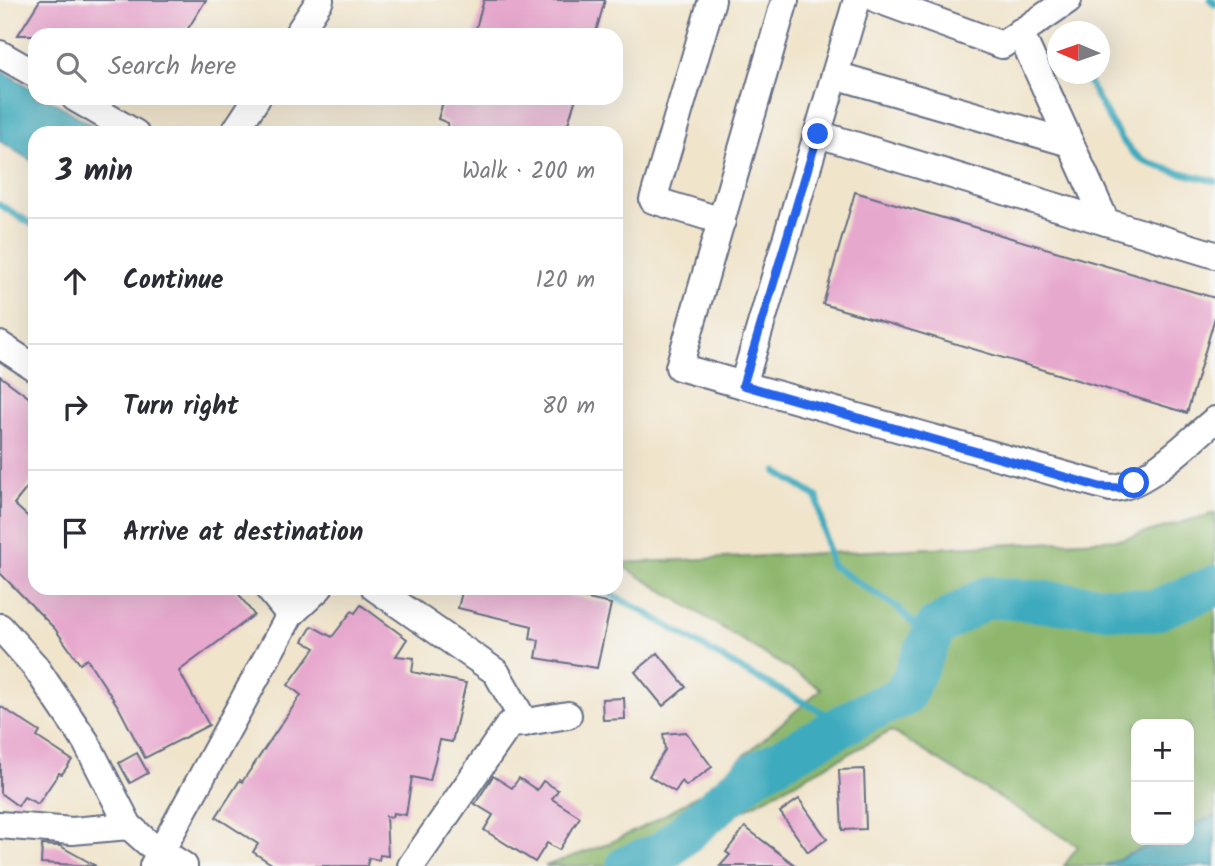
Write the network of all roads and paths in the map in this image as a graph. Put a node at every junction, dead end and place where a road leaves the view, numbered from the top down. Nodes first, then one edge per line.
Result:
1 (320, 0) edge
2 (712, 0) edge
3 (785, 0) edge
4 (857, 0) edge
5 (879, 0) edge
6 (1068, 0) edge
7 (302, 28) edge
8 (1020, 32) junction
9 (0, 54) edge
10 (28, 70) edge
11 (835, 75) junction
12 (87, 105) edge
13 (252, 105) edge
14 (123, 126) edge
15 (239, 126) edge
16 (818, 134) junction
17 (1070, 143) junction
18 (722, 221) junction
19 (1106, 222) junction
20 (1215, 255) edge
21 (0, 345) edge
22 (28, 363) edge
23 (743, 385) junction
24 (1215, 420) edge
25 (274, 595) edge
26 (311, 595) edge
27 (385, 595) edge
28 (290, 615) junction
29 (0, 627) edge
30 (568, 715) dead end
31 (525, 723) junction
32 (0, 825) edge
33 (130, 826) junction
34 (157, 859) edge
35 (184, 866) edge
36 (411, 866) edge

1 - 7 lane
2 - 18 lane
3 - 18 lane
4 - 11 lane
5 - 8 lane
6 - 8 lane
8 - 17 lane
9 - 10 lane
11 - 16 lane
11 - 17 lane
12 - 14 lane
13 - 15 lane
16 - 19 lane
16 - 23 lane
17 - 19 lane
18 - 23 lane
19 - 20 lane
21 - 22 lane
23 - 24 lane
25 - 28 lane
26 - 28 lane
27 - 31 lane
28 - 34 lane
29 - 33 lane
30 - 31 lane
31 - 36 lane
32 - 33 lane
33 - 34 lane
34 - 35 lane

